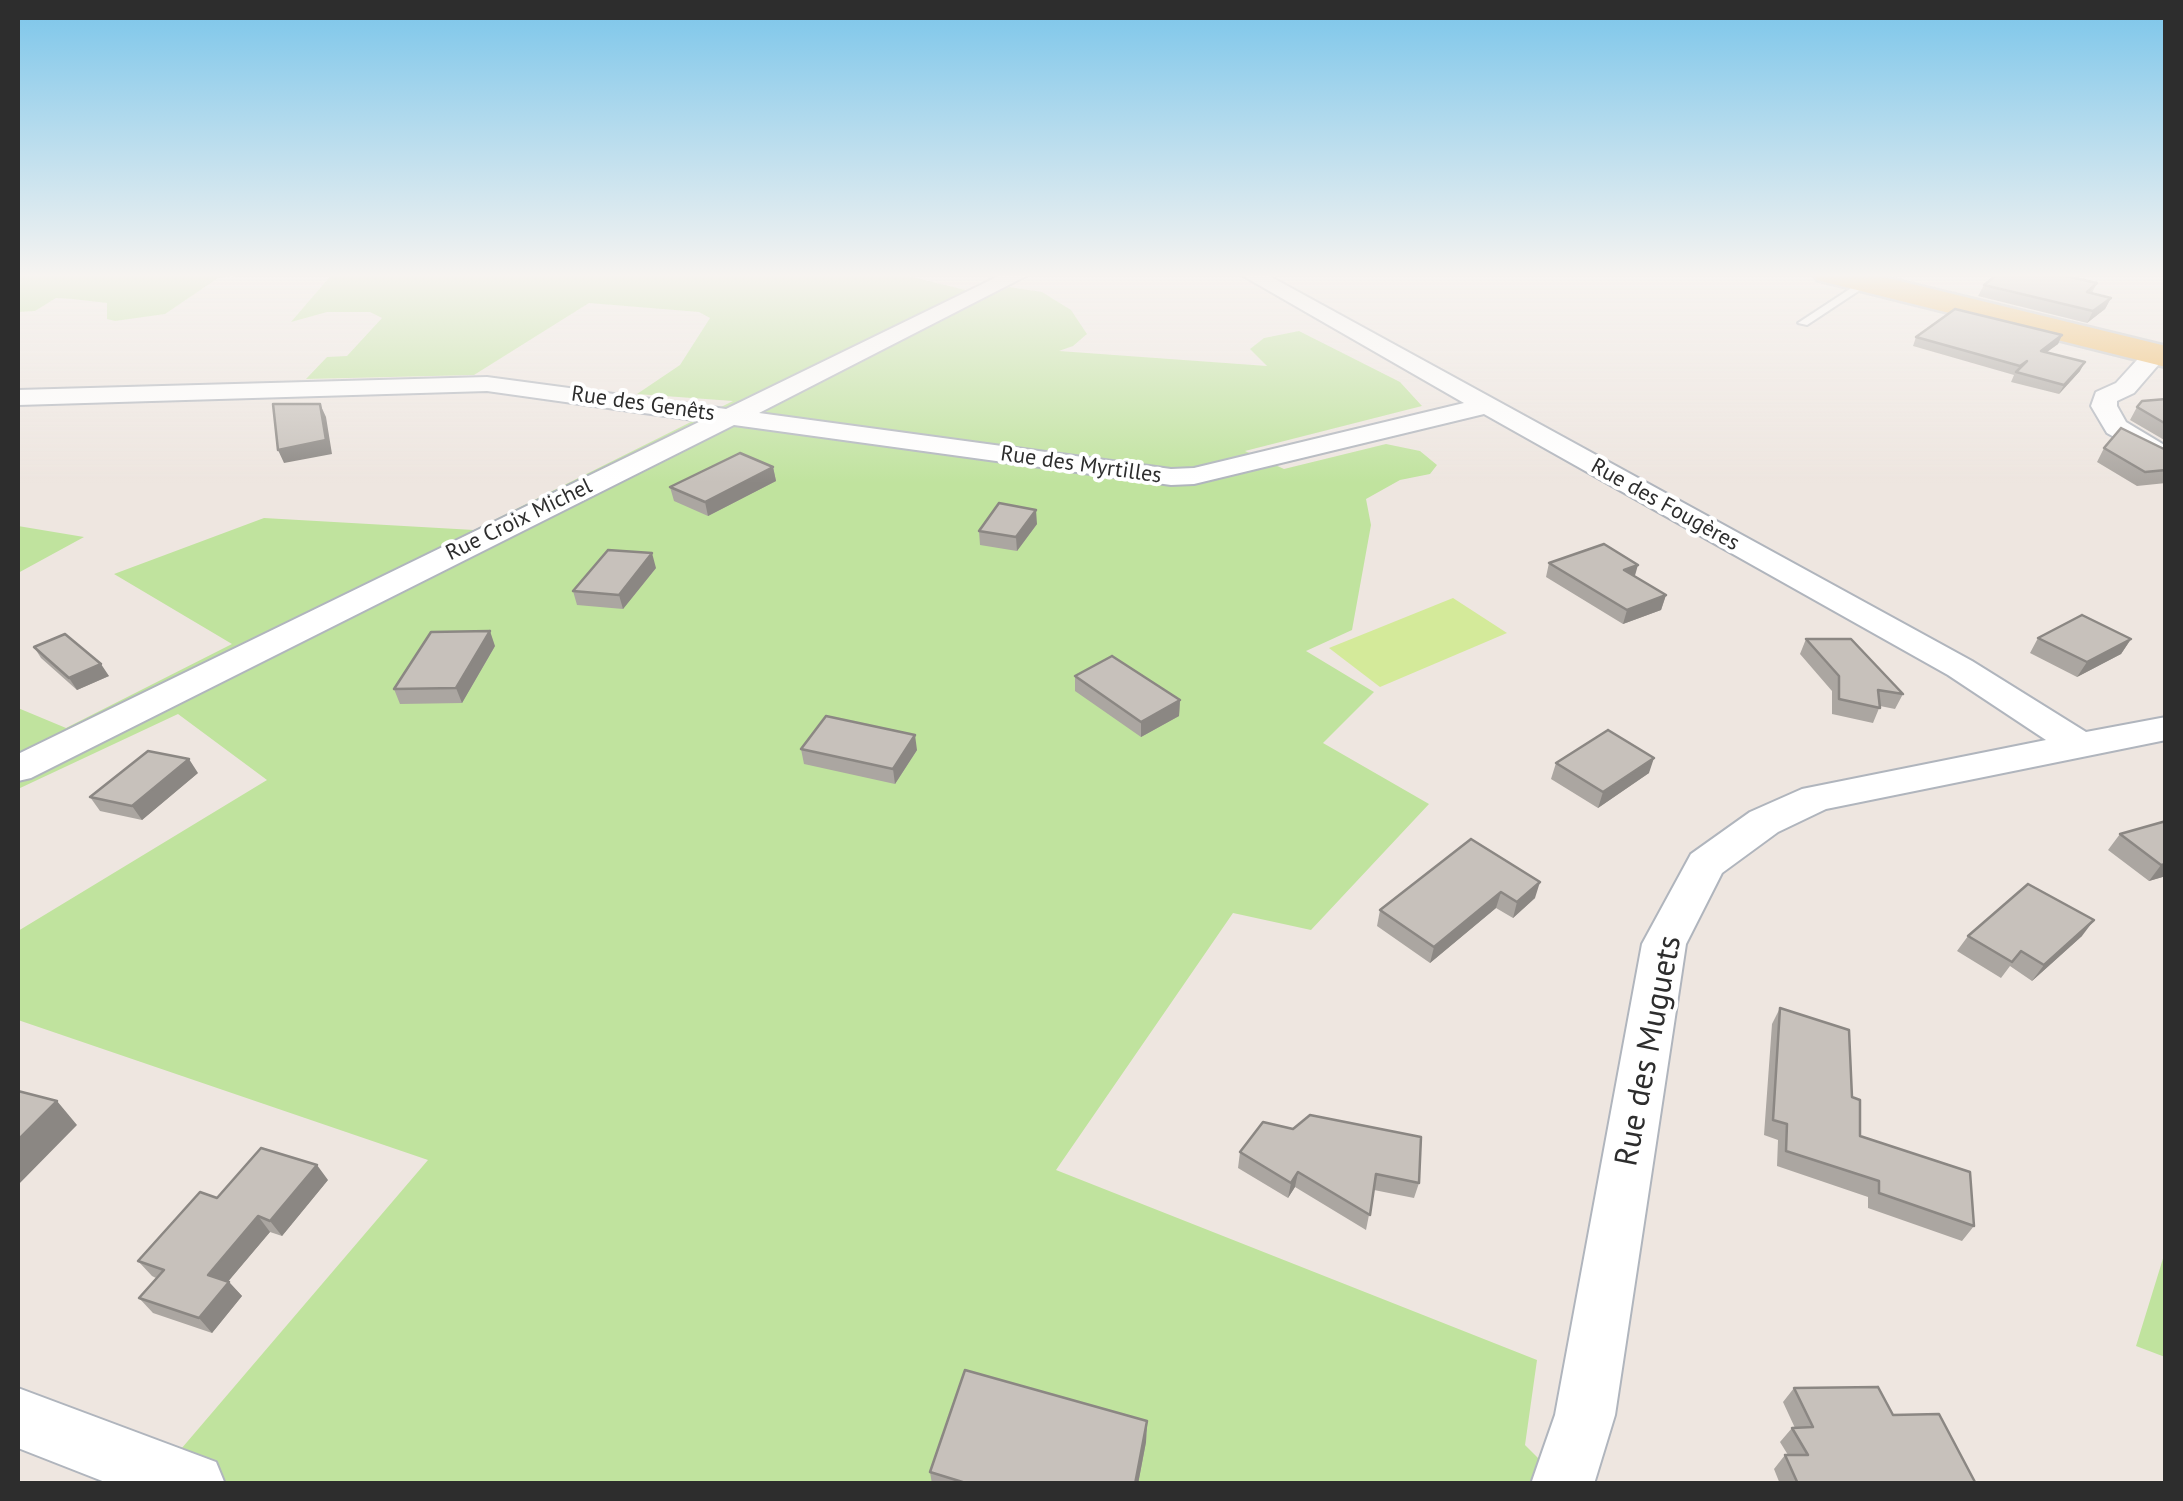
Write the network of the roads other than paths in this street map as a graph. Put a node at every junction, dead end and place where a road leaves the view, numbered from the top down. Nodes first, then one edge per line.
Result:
1 (879, 343) edge
2 (1373, 343) edge
3 (2108, 343) edge
4 (2160, 356) edge
5 (18, 397) edge
6 (1486, 406) junction
7 (730, 416) junction
8 (2166, 458) edge
9 (2166, 728) edge
10 (2079, 744) junction
11 (18, 769) edge
12 (18, 1418) edge
13 (194, 1484) edge
14 (1562, 1484) edge

1 - 7 street, Rue Croix Michel
2 - 6 street, Rue des Fougères
3 - 4 main road
4 - 8 street
5 - 7 street, Rue des Genêts
6 - 7 street, Rue des Myrtilles
6 - 10 street, Rue des Fougères
7 - 11 street, Rue Croix Michel
9 - 10 street, Rue des Muguets
10 - 14 street, Rue des Muguets
12 - 13 street

